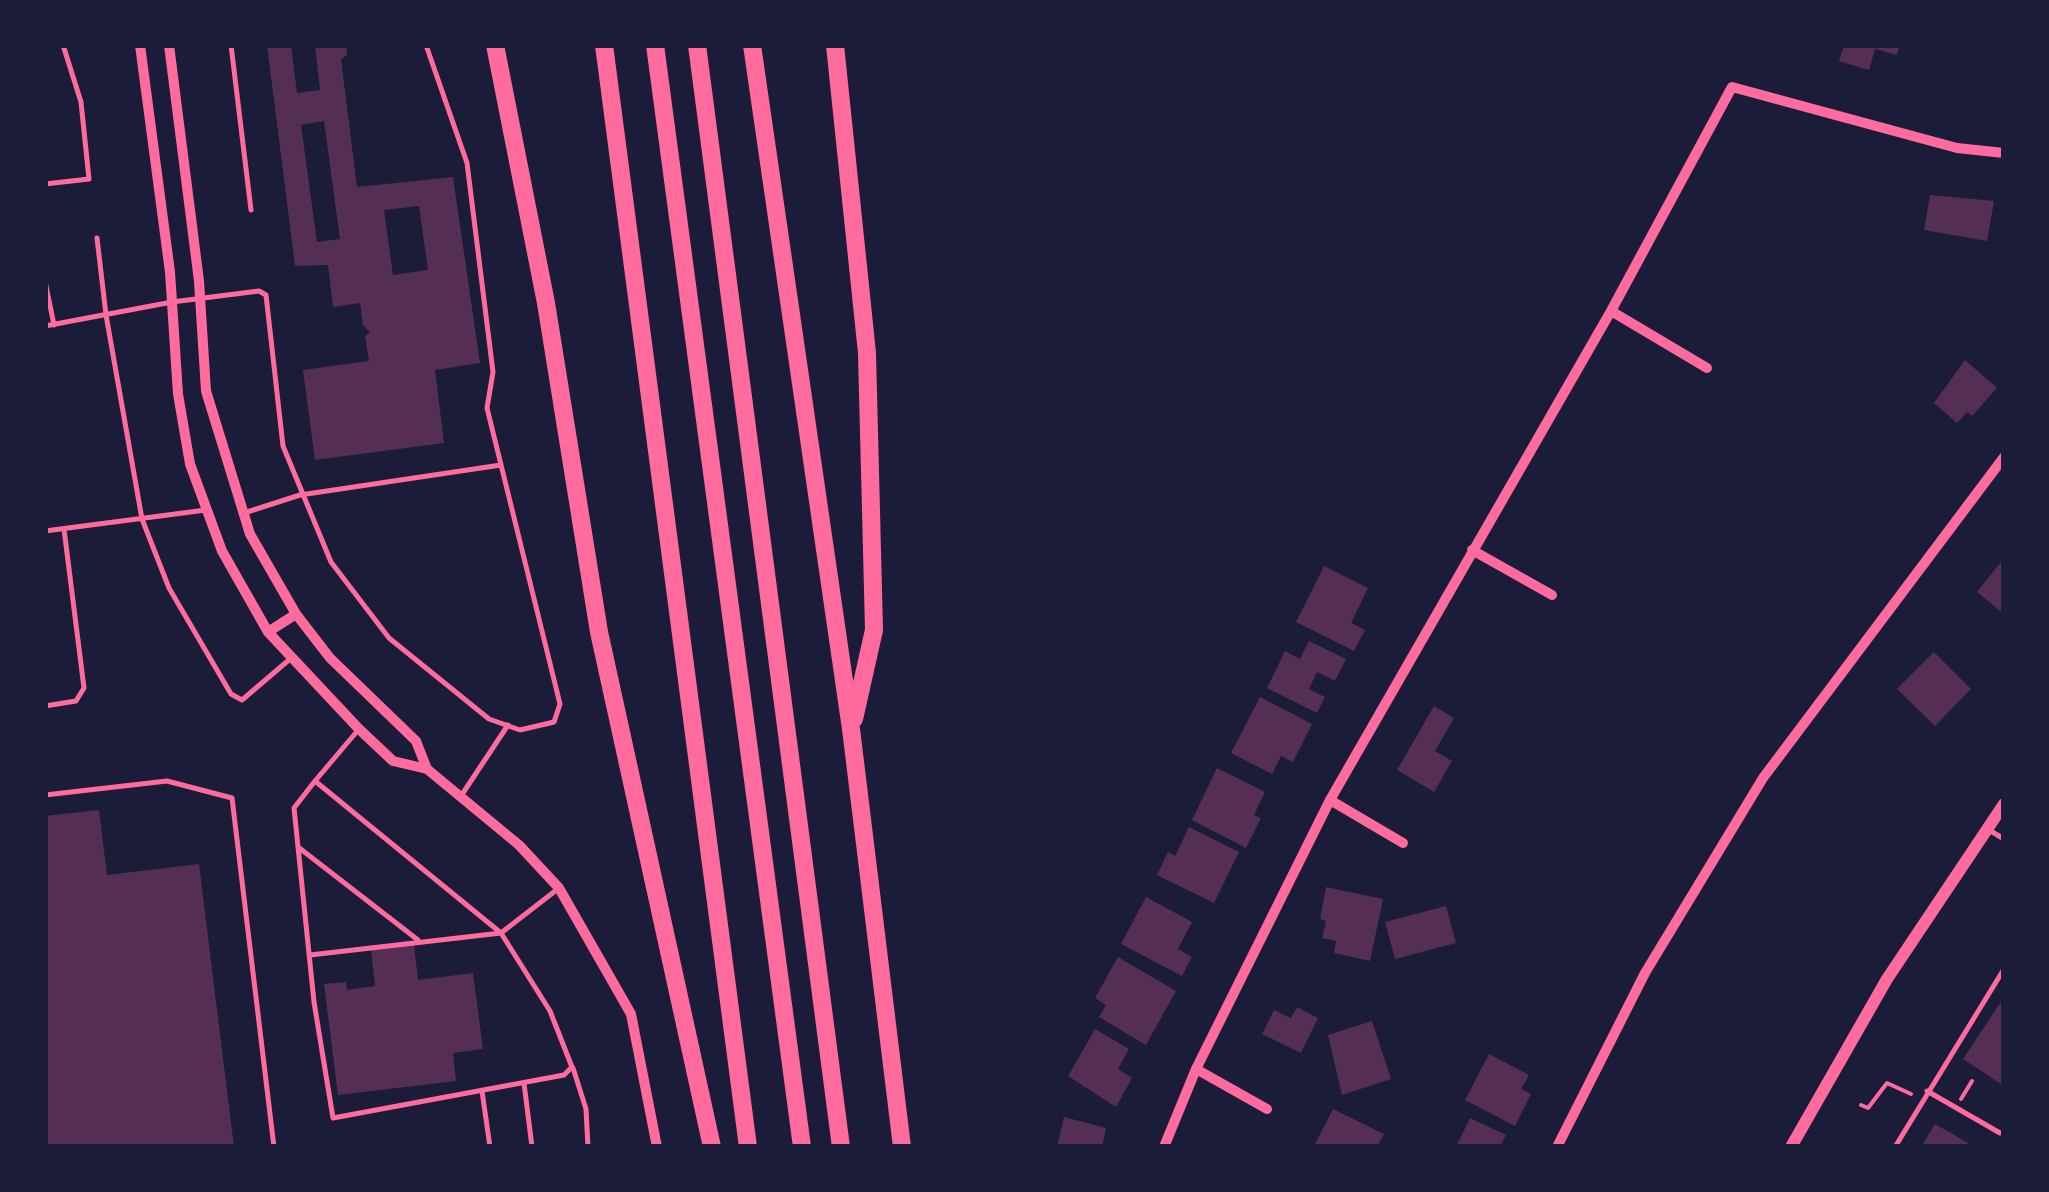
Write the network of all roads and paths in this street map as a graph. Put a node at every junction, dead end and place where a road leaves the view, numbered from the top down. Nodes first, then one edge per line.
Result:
1 (63, 45) edge
2 (140, 45) edge
3 (169, 45) edge
4 (230, 45) edge
5 (426, 45) edge
6 (495, 45) edge
7 (604, 45) edge
8 (655, 45) edge
9 (697, 45) edge
10 (752, 45) edge
11 (835, 45) edge
12 (2004, 153) edge
13 (45, 184) edge
14 (251, 210) dead end
15 (96, 238) dead end
16 (45, 281) edge
17 (172, 302) junction
18 (200, 302) junction
19 (1611, 312) junction
20 (106, 315) junction
21 (54, 325) junction
22 (45, 326) edge
23 (1707, 368) dead end
24 (2004, 458) edge
25 (501, 465) junction
26 (300, 495) junction
27 (207, 510) junction
28 (244, 513) junction
29 (142, 519) junction
30 (64, 529) junction
31 (45, 532) edge
32 (1472, 550) junction
33 (1552, 596) dead end
34 (296, 614) junction
35 (268, 632) junction
36 (290, 659) junction
37 (45, 706) edge
38 (508, 725) junction
39 (358, 729) junction
40 (852, 729) junction
41 (427, 769) junction
42 (314, 780) junction
43 (45, 795) edge
44 (460, 796) junction
45 (1330, 800) junction
46 (2004, 804) edge
47 (1986, 828) junction
48 (2004, 840) edge
49 (1403, 843) dead end
50 (298, 848) junction
51 (559, 888) junction
52 (501, 933) junction
53 (421, 942) junction
54 (310, 955) junction
55 (2004, 969) edge
56 (572, 1067) junction
57 (1196, 1069) junction
58 (524, 1083) junction
59 (1895, 1086) dead end
60 (482, 1091) junction
61 (1927, 1091) junction
62 (1861, 1104) dead end
63 (1268, 1108) dead end
64 (2000, 1133) dead end
65 (274, 1147) edge
66 (490, 1147) edge
67 (532, 1147) edge
68 (588, 1147) edge
69 (657, 1147) edge
70 (712, 1147) edge
71 (748, 1147) edge
72 (802, 1147) edge
73 (841, 1147) edge
74 (902, 1147) edge
75 (1164, 1147) edge
76 (1558, 1147) edge
77 (1792, 1147) edge
78 (1895, 1147) edge

1 - 13 lane
2 - 17 street
3 - 18 street
4 - 14 lane
5 - 25 lane
6 - 70 highway
7 - 71 highway
8 - 72 highway
9 - 73 highway
10 - 40 highway
11 - 40 highway
12 - 19 street
15 - 20 lane
16 - 21 lane
17 - 18 lane
17 - 20 lane
17 - 27 street
18 - 26 lane
18 - 28 street
19 - 23 street
19 - 32 street
20 - 21 lane
20 - 29 lane
21 - 22 lane
24 - 76 street
25 - 26 lane
25 - 38 lane
26 - 28 lane
26 - 38 lane
27 - 29 lane
27 - 35 street
28 - 34 street
29 - 30 lane
29 - 36 lane
30 - 31 lane
30 - 37 lane
32 - 33 street
32 - 45 street
34 - 35 street
34 - 41 street
35 - 36 street
36 - 39 street
38 - 44 lane
39 - 41 street
39 - 42 lane
40 - 74 highway
41 - 44 street
42 - 50 lane
42 - 52 lane
43 - 65 lane
44 - 51 street
45 - 49 street
45 - 57 street
46 - 47 street
47 - 48 lane
47 - 77 street
50 - 53 lane
50 - 54 lane
51 - 52 lane
51 - 69 street
52 - 53 lane
52 - 56 lane
53 - 54 lane
54 - 60 lane
55 - 61 lane
56 - 58 lane
56 - 68 lane
57 - 63 street
57 - 75 street
58 - 60 lane
58 - 67 lane
59 - 62 path
60 - 66 lane
61 - 64 lane
61 - 78 lane

